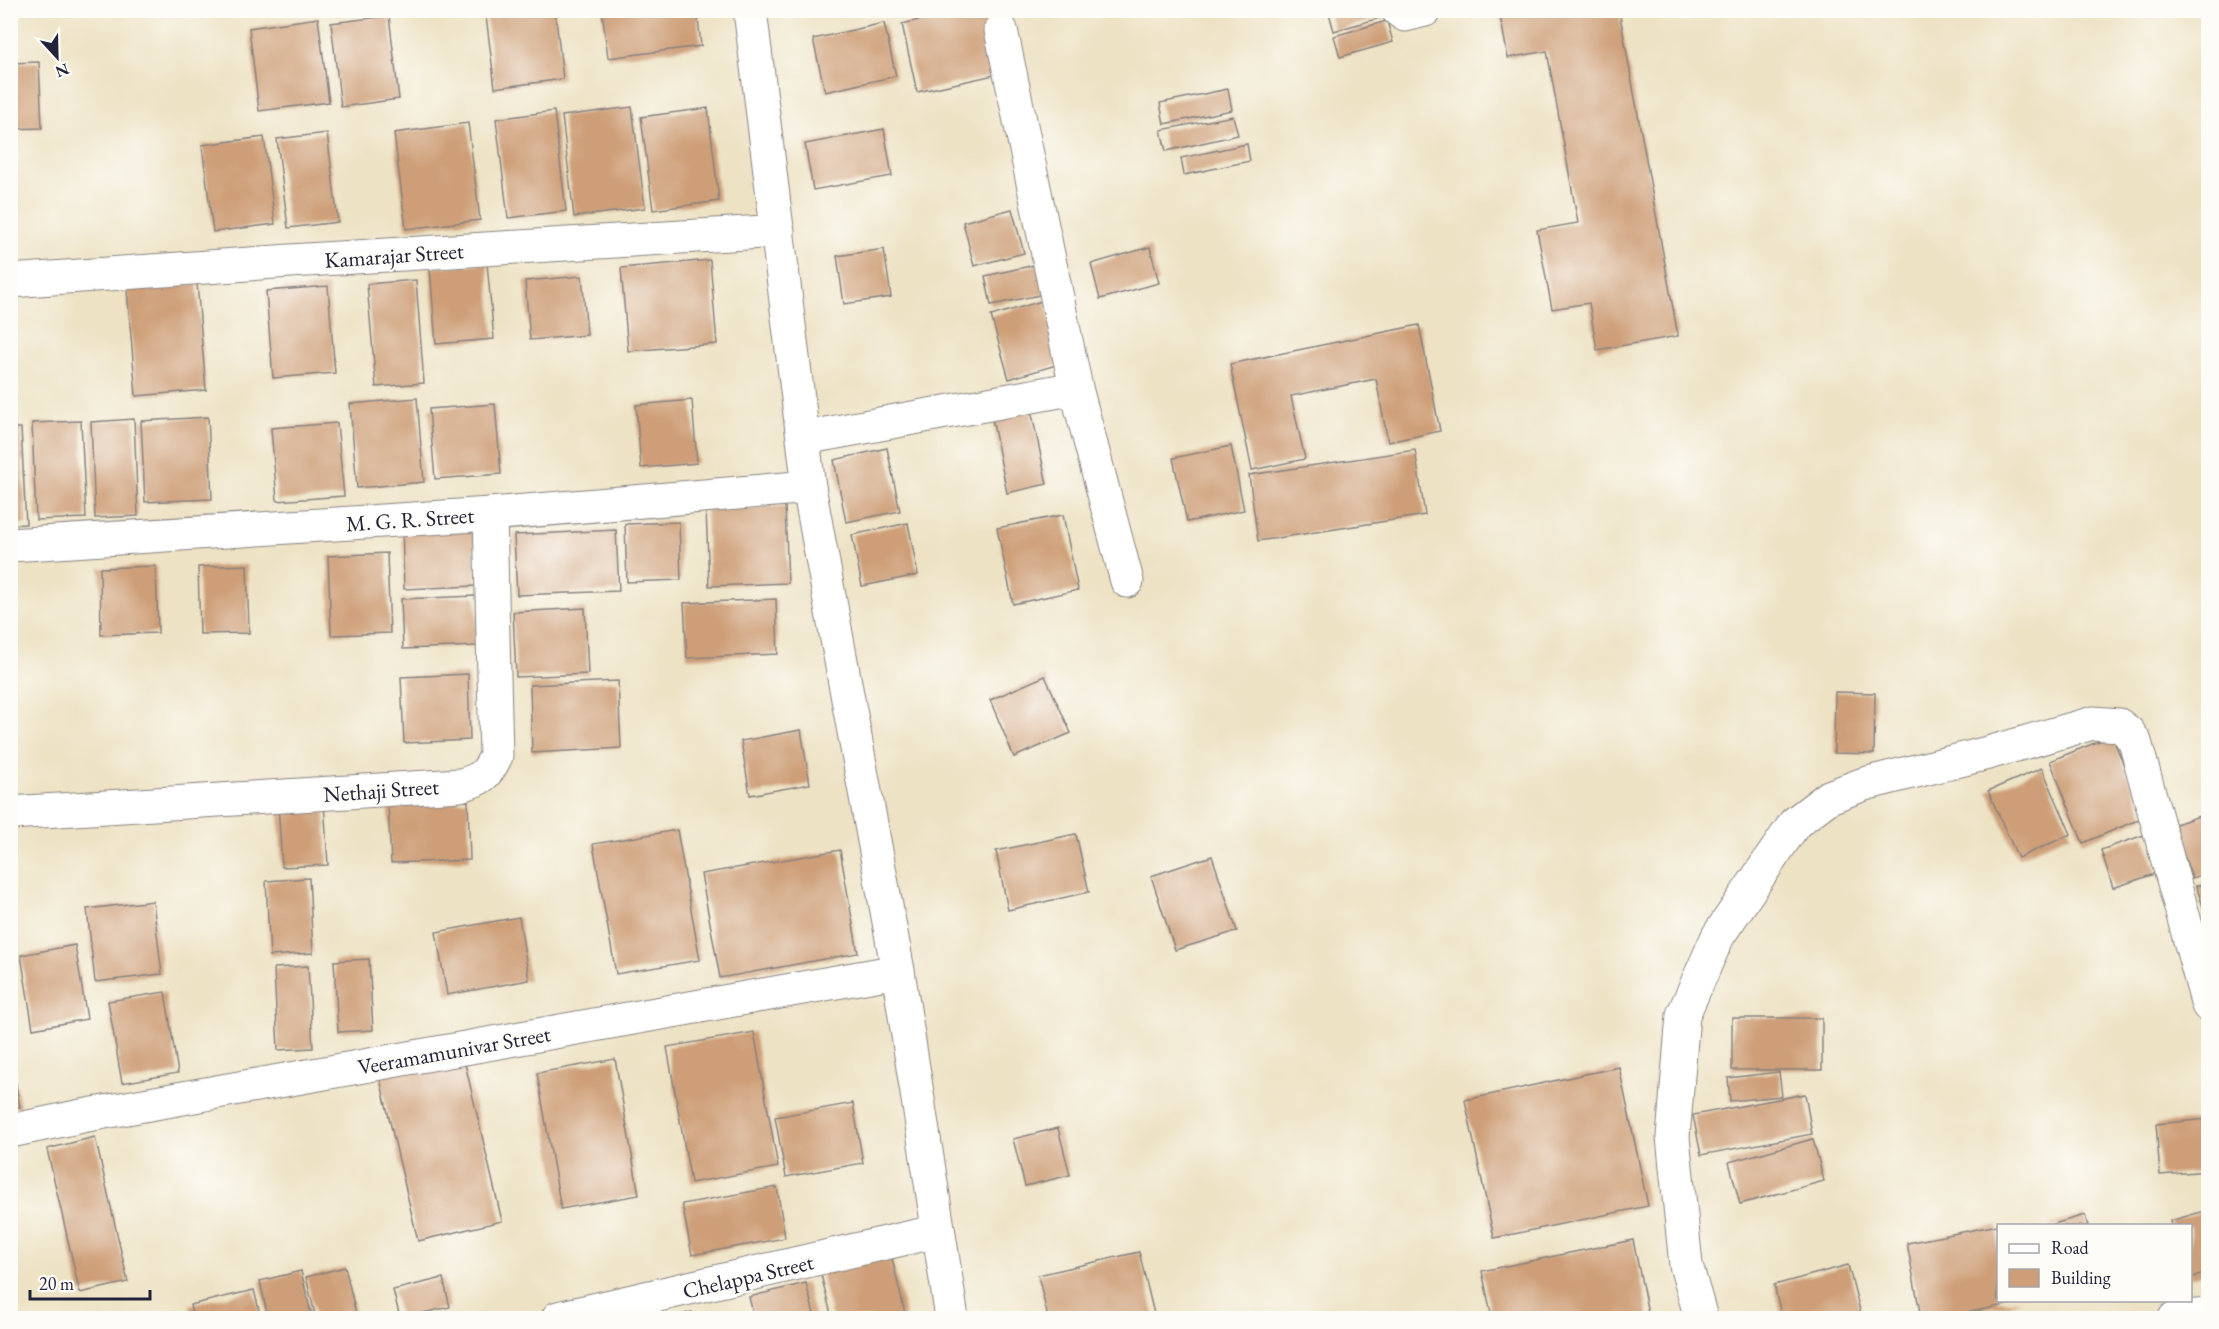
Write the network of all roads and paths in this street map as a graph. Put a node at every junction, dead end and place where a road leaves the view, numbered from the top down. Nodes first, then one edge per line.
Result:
1 (750, 10) edge
2 (1398, 10) edge
3 (1425, 10) edge
4 (1001, 30) dead end
5 (778, 231) junction
6 (10, 281) edge
7 (1076, 388) junction
8 (804, 438) junction
9 (809, 487) junction
10 (490, 514) junction
11 (10, 545) edge
12 (1127, 581) dead end
13 (10, 813) edge
14 (898, 970) junction
15 (2208, 1005) edge
16 (10, 1131) edge
17 (938, 1231) junction
18 (2208, 1315) edge
19 (558, 1318) edge
20 (952, 1318) edge
21 (1701, 1318) edge
22 (2175, 1318) edge

1 - 5 street
2 - 3 street
4 - 7 street
5 - 6 street, Kamarajar Street
5 - 8 street
7 - 8 street
7 - 12 street
8 - 9 street
9 - 10 street, M. G. R. Street
9 - 14 street
10 - 11 street, M. G. R. Street
10 - 13 street, Nethaji Street
14 - 16 street, Veeramamunivar Street
14 - 17 street
15 - 21 street
17 - 19 street, Chelappa Street
17 - 20 street
18 - 22 street

